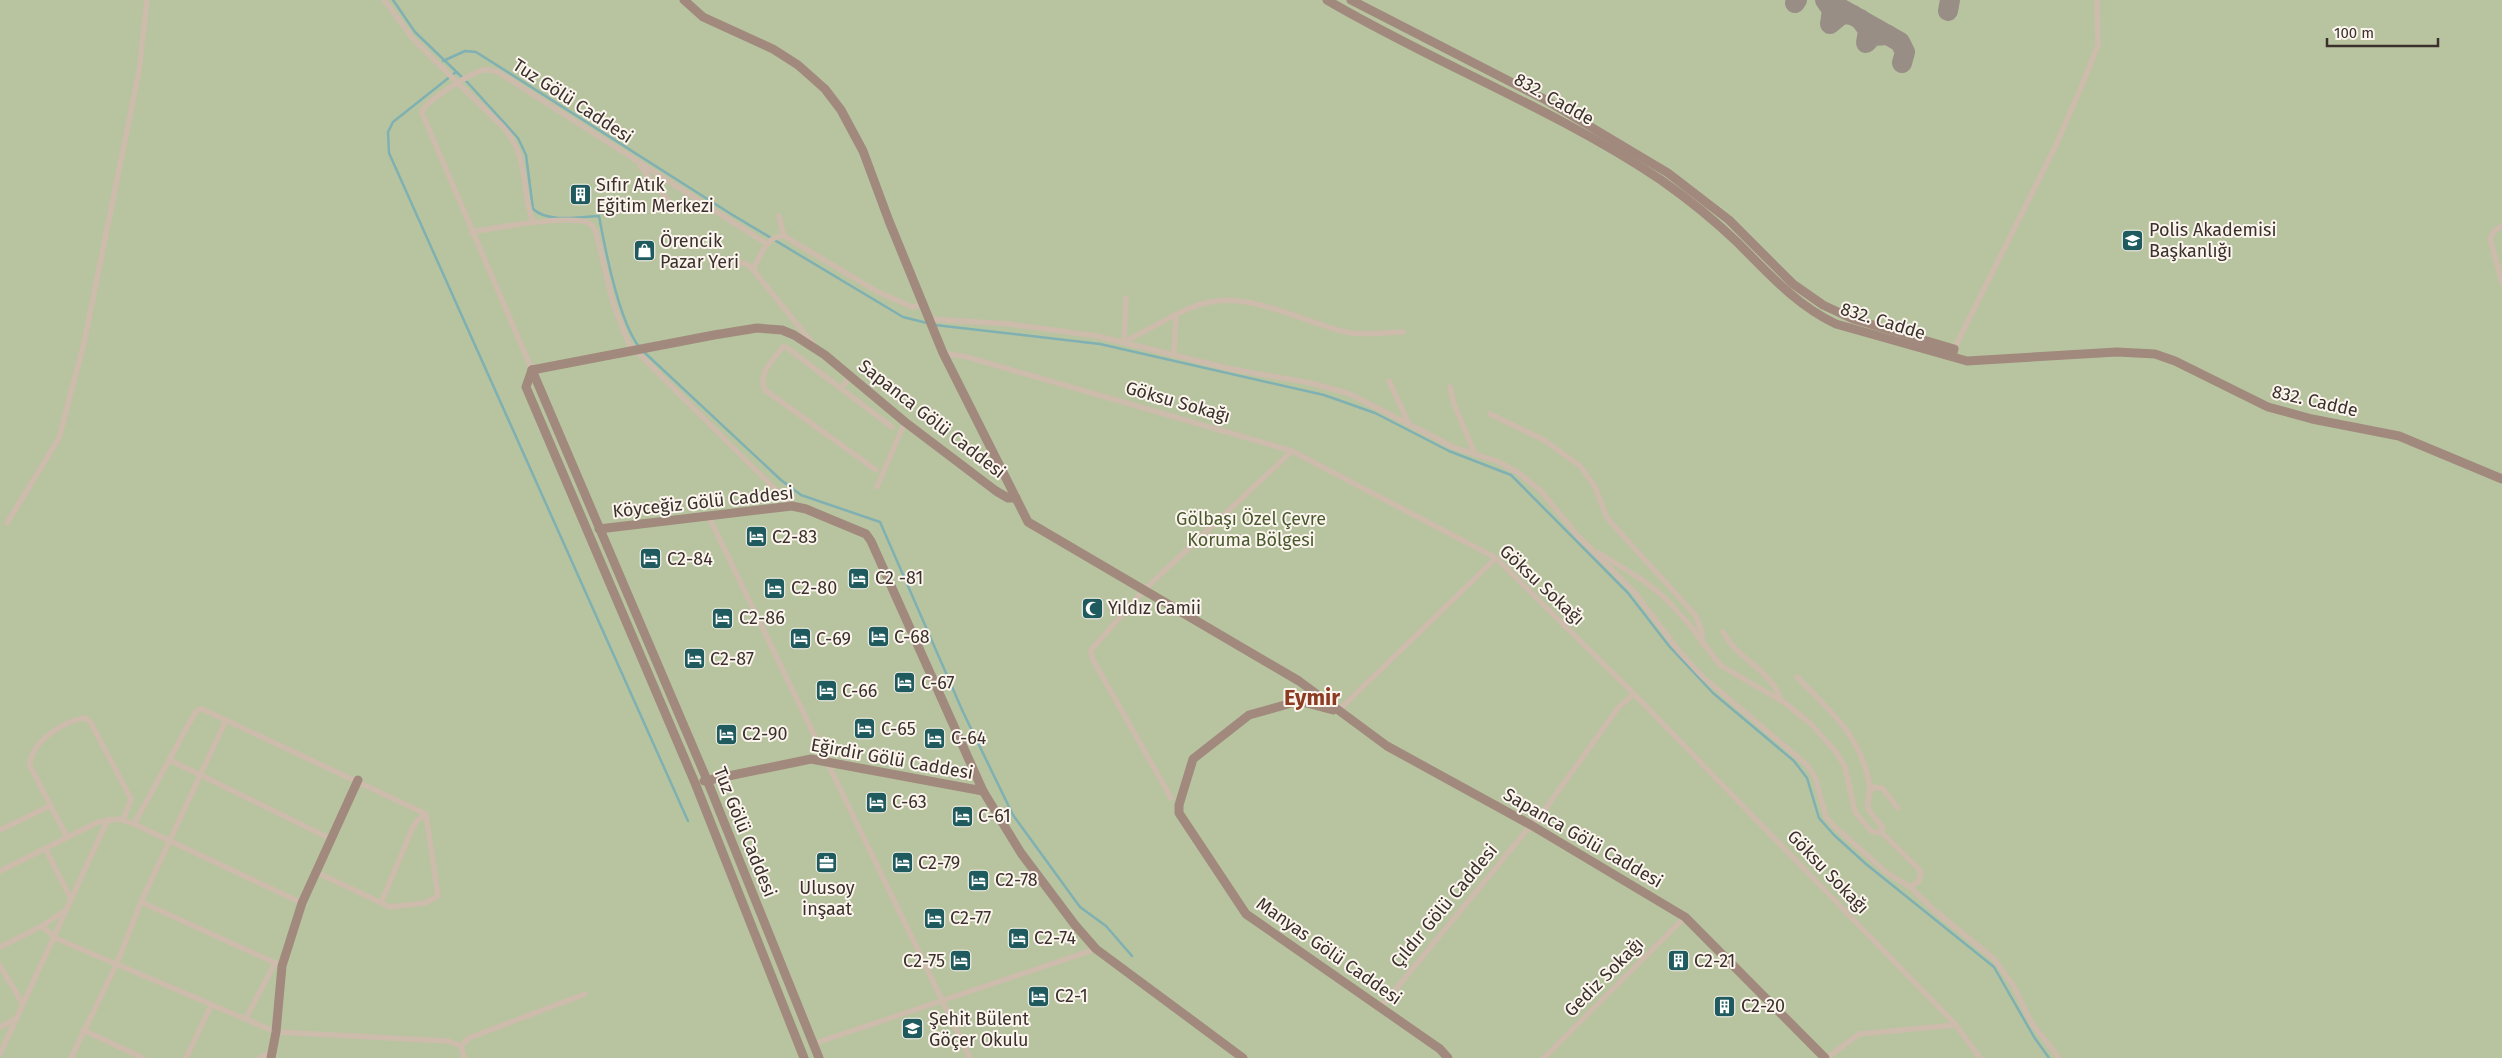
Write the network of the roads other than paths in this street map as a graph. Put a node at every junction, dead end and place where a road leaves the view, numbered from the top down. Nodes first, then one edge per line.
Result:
1 (147, 0) edge
2 (384, 0) edge
3 (684, 0) edge
4 (1327, 0) edge
5 (1351, 0) edge
6 (2097, 0) edge
7 (463, 81) junction
8 (636, 161) junction
9 (672, 204) dead end
10 (779, 216) dead end
11 (533, 222) junction
12 (2502, 226) edge
13 (471, 232) junction
14 (784, 236) junction
15 (768, 242) junction
16 (710, 258) dead end
17 (753, 270) junction
18 (2502, 283) edge
19 (1126, 298) dead end
20 (922, 305) junction
21 (1176, 316) junction
22 (928, 319) junction
23 (1403, 332) dead end
24 (1911, 336) junction
25 (1124, 342) junction
26 (1908, 346) junction
27 (638, 349) junction
28 (819, 350) junction
29 (1954, 351) joint
30 (943, 353) junction
31 (1174, 354) junction
32 (532, 370) junction
33 (851, 376) junction
34 (1389, 380) dead end
35 (1450, 387) dead end
36 (841, 388) junction
37 (1490, 414) dead end
38 (905, 422) junction
39 (1410, 425) junction
40 (892, 427) dead end
41 (1292, 451) junction
42 (1475, 454) junction
43 (876, 470) dead end
44 (2502, 479) edge
45 (877, 486) dead end
46 (1016, 498) junction
47 (792, 506) junction
48 (709, 517) junction
49 (6, 523) dead end
50 (599, 529) junction
51 (1590, 548) junction
52 (1496, 558) junction
53 (1144, 590) junction
54 (1723, 632) dead end
55 (1702, 644) junction
56 (1797, 677) dead end
57 (1299, 681) junction
58 (1634, 694) junction
59 (1299, 701) junction
60 (1781, 701) junction
61 (1338, 711) junction
62 (226, 720) junction
63 (170, 760) junction
64 (827, 761) junction
65 (200, 775) junction
66 (358, 780) junction
67 (707, 780) junction
68 (695, 783) junction
69 (983, 791) junction
70 (1869, 793) junction
71 (1171, 798) dead end
72 (50, 806) junction
73 (1898, 808) dead end
74 (426, 814) junction
75 (108, 819) junction
76 (123, 820) junction
77 (134, 824) junction
78 (1531, 825) junction
79 (0, 830) edge
80 (1881, 832) junction
81 (67, 837) junction
82 (331, 839) junction
83 (169, 840) junction
84 (45, 848) junction
85 (0, 871) edge
86 (316, 872) junction
87 (1910, 887) junction
88 (70, 897) junction
89 (141, 902) junction
90 (302, 903) junction
91 (381, 903) junction
92 (64, 911) junction
93 (1685, 917) junction
94 (42, 926) junction
95 (54, 938) junction
96 (0, 948) edge
97 (1096, 948) junction
98 (117, 963) junction
99 (278, 965) junction
100 (0, 966) edge
101 (585, 994) dead end
102 (942, 1000) junction
103 (23, 1004) junction
104 (210, 1006) junction
105 (1381, 1007) junction
106 (17, 1018) junction
107 (246, 1018) junction
108 (1956, 1025) junction
109 (0, 1027) edge
110 (83, 1030) junction
111 (276, 1032) junction
112 (813, 1044) junction
113 (461, 1046) junction
114 (0, 1054) edge
115 (271, 1055) edge
116 (70, 1058) edge
117 (143, 1058) edge
118 (186, 1058) edge
119 (260, 1058) edge
120 (464, 1058) edge
121 (804, 1058) edge
122 (819, 1058) edge
123 (970, 1058) edge
124 (1243, 1058) edge
125 (1448, 1058) edge
126 (1544, 1058) edge
127 (1826, 1058) edge
128 (1980, 1058) edge
129 (2059, 1058) edge

1 - 49 street
2 - 7 street
3 - 20 street
4 - 26 street, 832. Cadde
5 - 24 street, 832. Cadde
6 - 29 street
7 - 8 street, Tuz Gölü Caddesi
7 - 11 street
7 - 13 street, Tuz Gölü Caddesi
8 - 9 street
8 - 15 street, Tuz Gölü Caddesi
10 - 14 street
11 - 13 street
11 - 27 street
12 - 18 street
13 - 32 street, Tuz Gölü Caddesi
14 - 15 street
14 - 20 street
15 - 17 street
16 - 17 street
17 - 28 street
19 - 25 street
20 - 22 street
21 - 23 street
21 - 25 street
21 - 31 street
22 - 25 street
22 - 30 street
24 - 26 street
24 - 29 street, 832. Cadde
25 - 31 street
26 - 44 street, 832. Cadde
27 - 28 street, Sapanca Gölü Caddesi
27 - 32 street, Sapanca Gölü Caddesi
27 - 47 street
28 - 33 street, Sapanca Gölü Caddesi
30 - 41 street, Göksu Sokağı
30 - 46 street
31 - 39 street
32 - 50 street, Tuz Gölü Caddesi
32 - 68 street, Tuz Gölü Caddesi
33 - 36 street
33 - 38 street, Sapanca Gölü Caddesi
34 - 39 street
35 - 42 street
36 - 40 street
36 - 43 street
37 - 55 street
38 - 45 street
38 - 46 street, Sapanca Gölü Caddesi
39 - 42 street
41 - 52 street, Göksu Sokağı
41 - 53 street
42 - 51 street
46 - 53 street, Sapanca Gölü Caddesi
47 - 48 street, Köyceğiz Gölü Caddesi
47 - 69 street, Köyceğiz Gölü Caddesi
48 - 50 street, Köyceğiz Gölü Caddesi
48 - 64 street
50 - 67 street, Tuz Gölü Caddesi
51 - 55 street
51 - 87 street
52 - 58 street, Göksu Sokağı
52 - 61 street
53 - 57 street, Sapanca Gölü Caddesi
53 - 71 street
54 - 60 street
55 - 60 street
56 - 70 street
57 - 59 street
57 - 61 street, Sapanca Gölü Caddesi
58 - 78 street, Çıldır Gölü Caddesi
58 - 108 street, Göksu Sokağı
59 - 61 street
59 - 105 street, Manyas Gölü Caddesi
60 - 80 street
61 - 78 street, Sapanca Gölü Caddesi
62 - 63 street
62 - 65 street
62 - 66 street
63 - 65 street
63 - 77 street
64 - 67 street, Eğirdir Gölü Caddesi
64 - 69 street, Eğirdir Gölü Caddesi
64 - 102 street
65 - 82 street
65 - 83 street
66 - 74 street
66 - 82 street
67 - 68 street, Eğirdir Gölü Caddesi
67 - 112 street, Tuz Gölü Caddesi
68 - 121 street, Tuz Gölü Caddesi
69 - 97 street, Köyceğiz Gölü Caddesi
70 - 73 street
70 - 80 street
72 - 76 street
72 - 79 street
72 - 81 street
74 - 91 street
74 - 91 street
75 - 76 street
75 - 81 street
75 - 88 street
76 - 77 street
77 - 83 street
78 - 93 street, Sapanca Gölü Caddesi
78 - 105 street, Çıldır Gölü Caddesi
80 - 87 street
81 - 84 street
82 - 86 street
83 - 89 street
83 - 90 street
84 - 85 street
84 - 88 street
86 - 90 street
86 - 91 street
87 - 129 street
88 - 92 street
89 - 98 street
89 - 99 street
90 - 99 street
92 - 94 street
92 - 95 street
93 - 126 street, Gediz Sokağı
93 - 127 street, Sapanca Gölü Caddesi
94 - 95 street
94 - 96 street
95 - 98 street
95 - 103 street
97 - 102 street
97 - 124 street, Köyceğiz Gölü Caddesi
98 - 104 street
98 - 110 street
99 - 107 street
99 - 111 street
100 - 103 street
101 - 113 street
102 - 112 street
102 - 123 street
103 - 106 street
104 - 107 street
104 - 118 street
105 - 125 street, Manyas Gölü Caddesi
106 - 109 street
106 - 114 street
107 - 111 street
108 - 127 street
108 - 128 street, Göksu Sokağı
110 - 116 street
110 - 117 street
111 - 113 street
111 - 115 street
112 - 122 street, Tuz Gölü Caddesi
113 - 120 street
115 - 119 street

